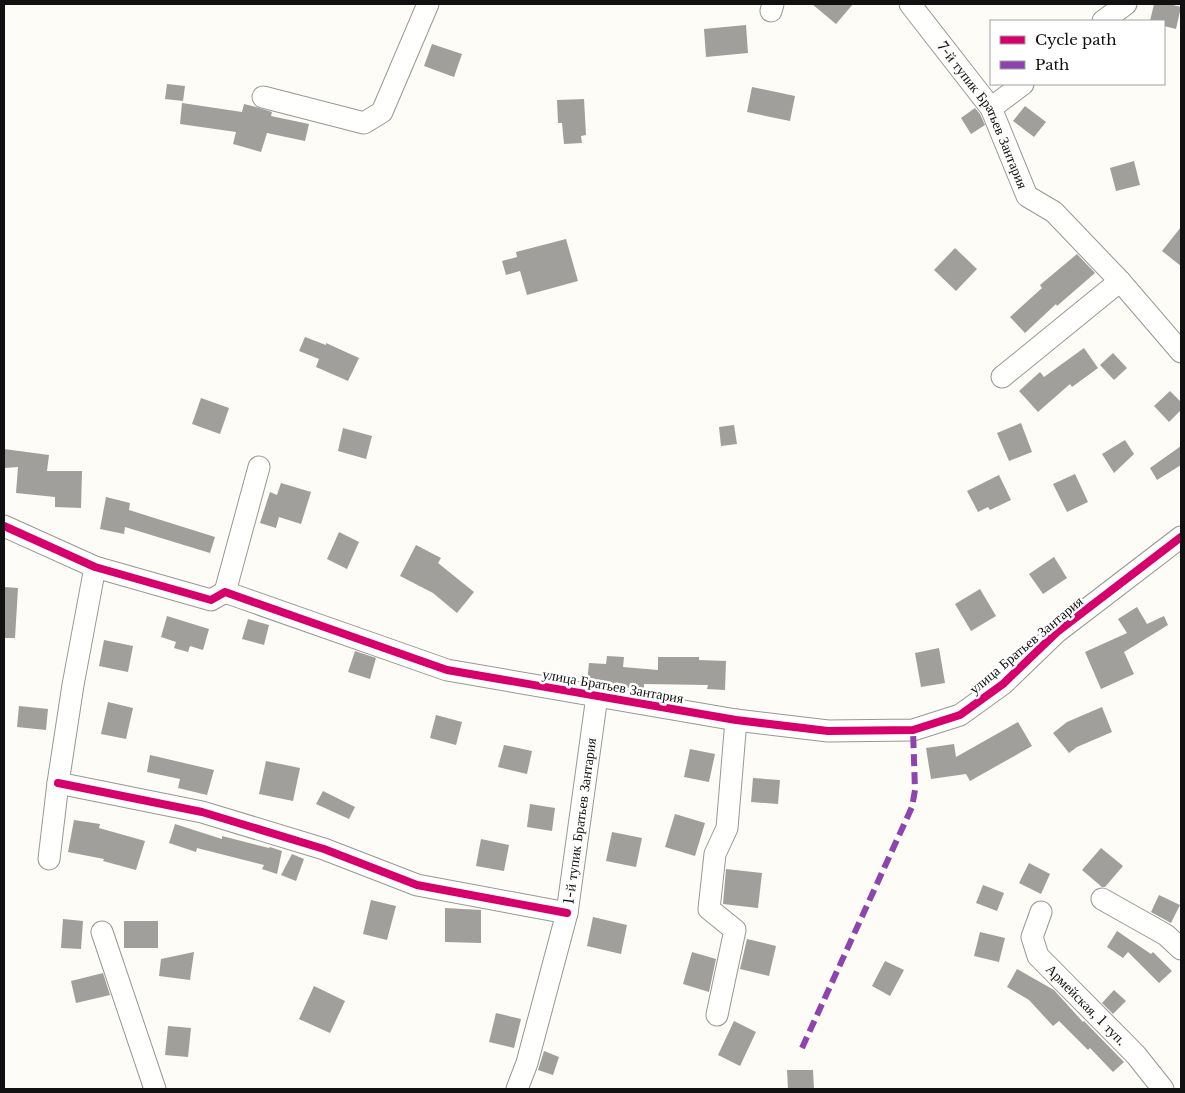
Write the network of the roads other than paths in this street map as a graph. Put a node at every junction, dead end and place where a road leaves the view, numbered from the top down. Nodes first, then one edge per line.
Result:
1 (428, 4) edge
2 (910, 4) edge
3 (1126, 4) edge
4 (1104, 20) edge
5 (1022, 85) edge
6 (263, 97) dead end
7 (991, 108) junction
8 (1120, 280) junction
9 (1181, 352) edge
10 (1002, 377) dead end
11 (259, 467) dead end
12 (4, 526) edge
13 (1179, 544) edge
14 (95, 566) junction
15 (225, 592) junction
16 (597, 696) junction
17 (736, 720) junction
18 (58, 783) junction
19 (49, 859) dead end
20 (1102, 899) dead end
21 (1041, 912) dead end
22 (567, 913) junction
23 (102, 932) dead end
24 (1181, 949) edge
25 (717, 1015) dead end
26 (155, 1089) edge
27 (517, 1089) edge
28 (1163, 1089) edge

1 - 6 street
2 - 7 street, 7-й тупик Братьев Зантария
3 - 4 street
5 - 7 street
7 - 8 street, 7-й тупик Братьев Зантария
8 - 9 street, 7-й тупик Братьев Зантария
8 - 10 street
11 - 15 street
12 - 14 street
13 - 17 street, улица Братьев Зантария
14 - 15 street
14 - 18 street
15 - 16 street, улица Братьев Зантария
16 - 17 street, улица Братьев Зантария
16 - 22 street, 1-й тупик Братьев Зантария
17 - 25 street
18 - 19 street
18 - 22 street
20 - 24 street
21 - 28 street, Армейская, 1 туп.
22 - 27 street, 1-й тупик Братьев Зантария
23 - 26 street

